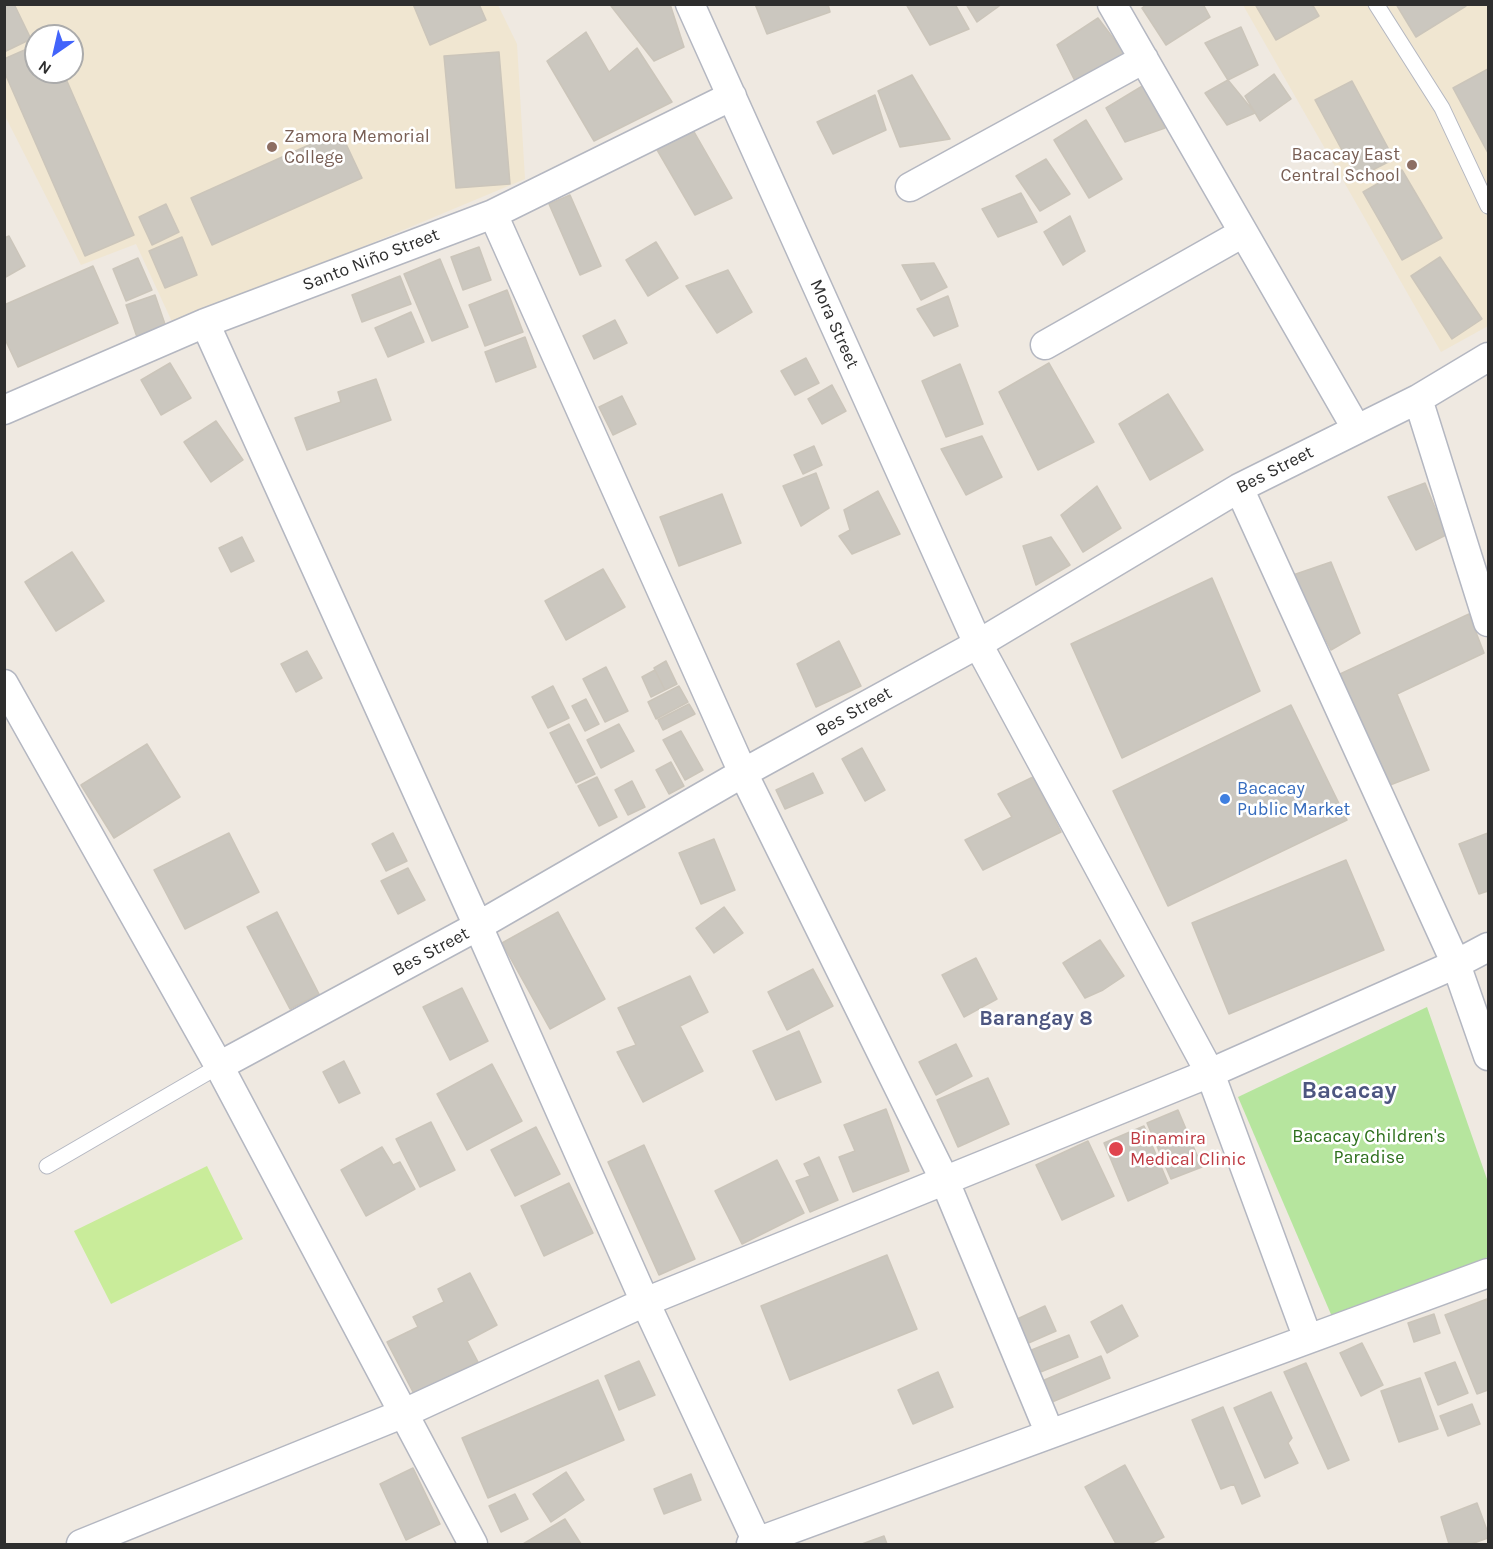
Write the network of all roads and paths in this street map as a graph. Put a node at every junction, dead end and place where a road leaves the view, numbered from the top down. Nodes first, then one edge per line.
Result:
1 (690, 4) edge
2 (1112, 4) edge
3 (1376, 4) edge
4 (1144, 59) junction
5 (732, 96) junction
6 (910, 187) dead end
7 (1488, 206) edge
8 (493, 213) junction
9 (1243, 233) junction
10 (204, 323) junction
11 (1045, 345) dead end
12 (1488, 357) edge
13 (1418, 399) junction
14 (5, 408) edge
15 (1356, 428) junction
16 (1239, 488) junction
17 (1488, 622) edge
18 (978, 645) junction
19 (4, 684) edge
20 (743, 773) junction
21 (478, 926) junction
22 (1488, 947) edge
23 (1456, 964) junction
24 (1488, 1056) edge
25 (219, 1066) junction
26 (1210, 1073) junction
27 (47, 1166) dead end
28 (944, 1179) junction
29 (1488, 1273) edge
30 (645, 1302) junction
31 (1308, 1339) junction
32 (402, 1414) junction
33 (1050, 1434) junction
34 (756, 1544) edge
35 (81, 1545) edge
36 (472, 1545) edge

1 - 5 street, Mora Street
2 - 4 street
3 - 7 lane
4 - 6 street
4 - 9 street
5 - 8 street, Santo Niño Street
5 - 18 street, Mora Street
8 - 10 street, Santo Niño Street
8 - 20 street
9 - 11 street
9 - 15 street
10 - 14 street, Santo Niño Street
10 - 21 street
12 - 13 street, Bes Street
13 - 15 street, Bes Street
13 - 17 street
15 - 16 street, Bes Street
16 - 18 street, Bes Street
16 - 23 street
18 - 20 street, Bes Street
18 - 26 street, Mora Street
19 - 25 street
20 - 21 street, Bes Street
20 - 28 street
21 - 25 street, Bes Street
21 - 30 street
22 - 23 street
23 - 24 street
23 - 26 street
25 - 27 lane
25 - 32 street
26 - 28 street
26 - 31 street, Mora Street
28 - 30 street
28 - 33 street
29 - 31 street
30 - 32 street
30 - 34 street
31 - 33 street
32 - 35 street
32 - 36 street
33 - 34 street

